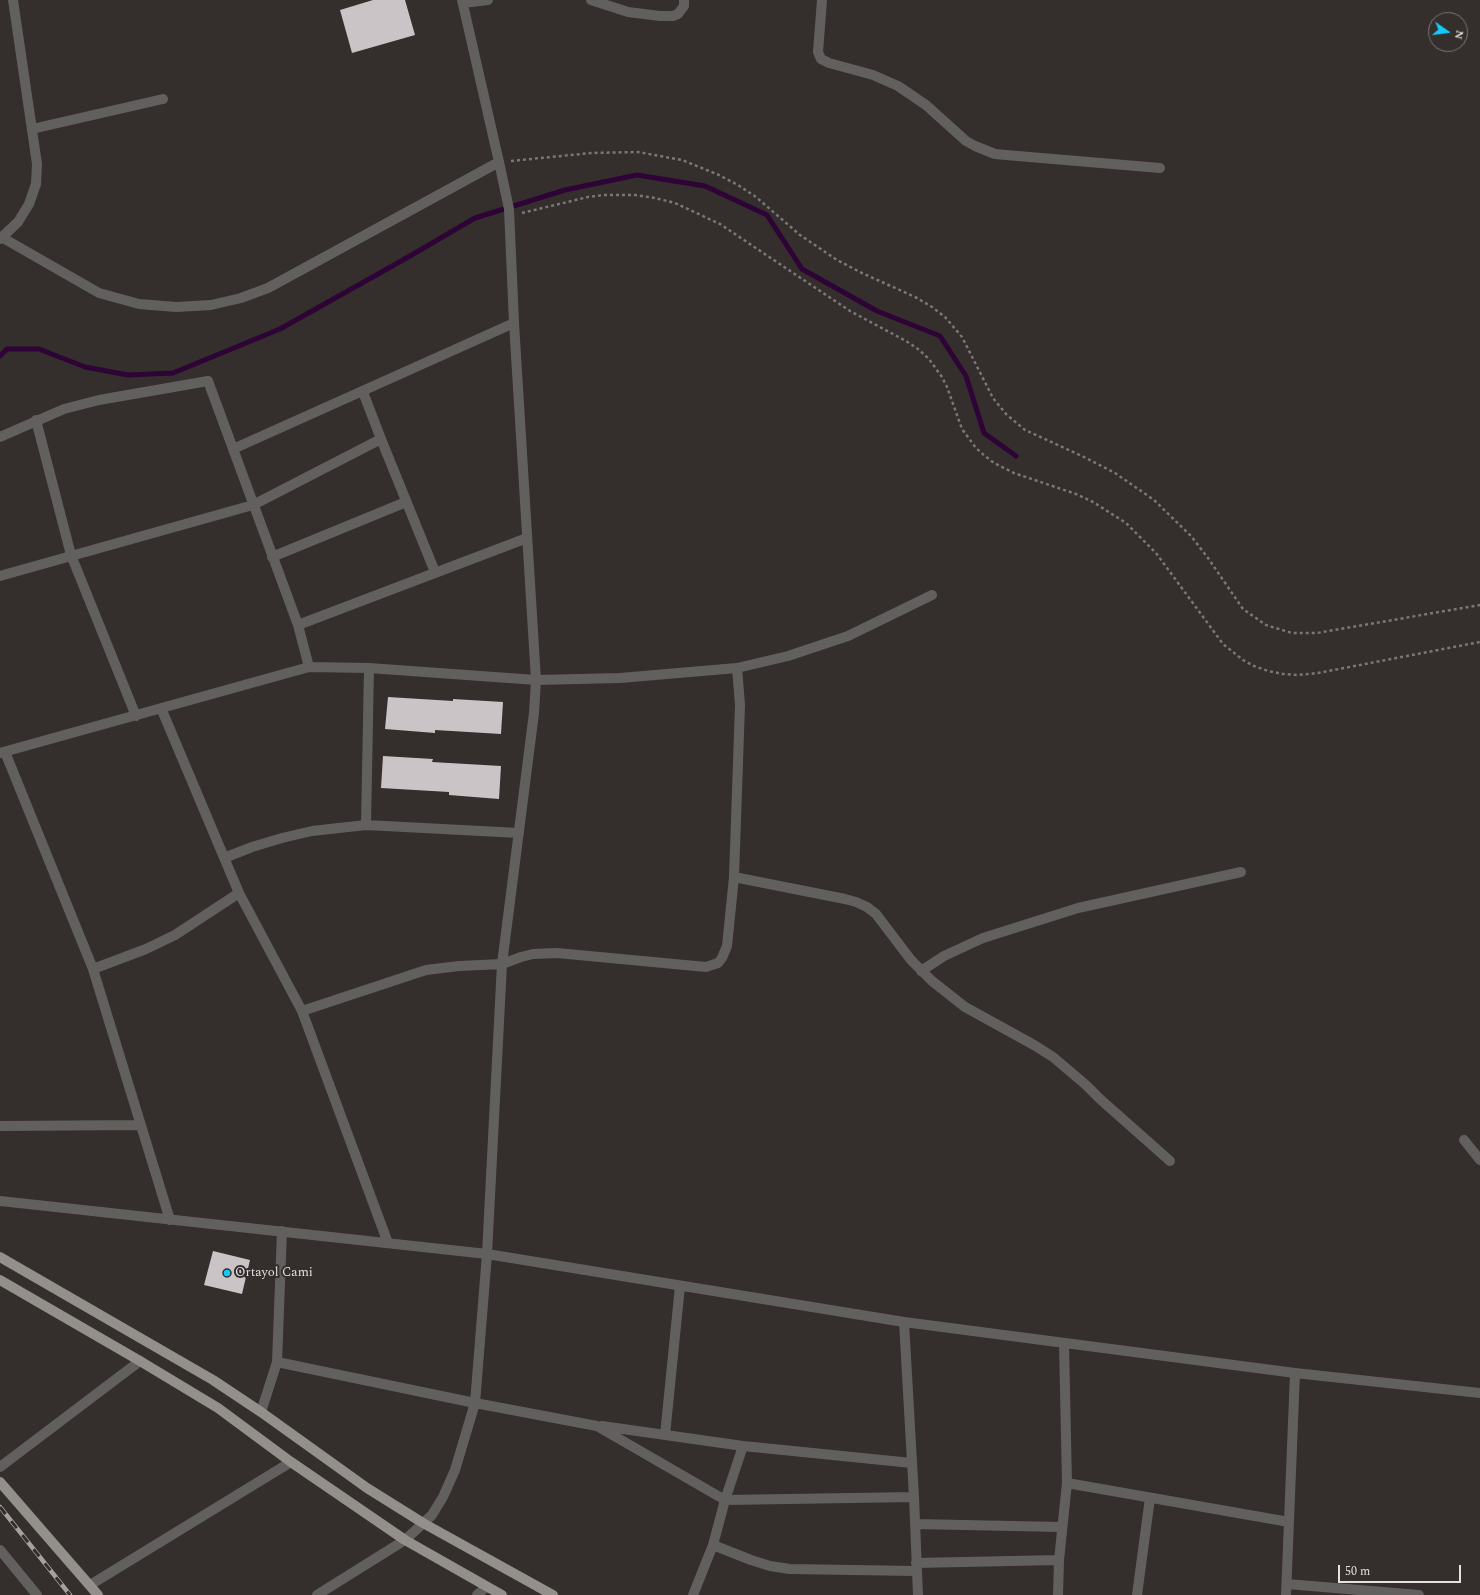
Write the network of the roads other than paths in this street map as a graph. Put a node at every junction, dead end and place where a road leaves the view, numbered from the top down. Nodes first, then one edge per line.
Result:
1 (13, 0) edge
2 (488, 0) edge
3 (591, 0) edge
4 (684, 0) edge
5 (822, 0) edge
6 (462, 1) edge
7 (163, 99) dead end
8 (32, 130) junction
9 (499, 162) junction
10 (1160, 168) dead end
11 (2, 239) edge
12 (514, 323) junction
13 (363, 392) junction
14 (36, 420) junction
15 (0, 437) edge
16 (381, 439) junction
17 (233, 450) junction
18 (406, 502) junction
19 (253, 505) junction
20 (527, 538) junction
21 (71, 556) junction
22 (272, 557) junction
23 (435, 572) junction
24 (0, 576) edge
25 (932, 595) dead end
26 (298, 625) junction
27 (309, 667) junction
28 (369, 668) junction
29 (737, 668) junction
30 (536, 680) junction
31 (161, 708) junction
32 (136, 716) junction
33 (2, 753) edge
34 (366, 825) junction
35 (519, 833) junction
36 (224, 858) junction
37 (1241, 872) dead end
38 (734, 877) junction
39 (239, 893) junction
40 (502, 964) junction
41 (93, 969) junction
42 (921, 971) junction
43 (302, 1011) junction
44 (140, 1125) junction
45 (0, 1126) edge
46 (1464, 1140) dead end
47 (1480, 1160) edge
48 (1170, 1161) dead end
49 (0, 1201) edge
50 (170, 1220) junction
51 (282, 1231) junction
52 (388, 1243) junction
53 (487, 1254) junction
54 (0, 1257) edge
55 (0, 1280) edge
56 (680, 1286) junction
57 (904, 1322) junction
58 (1064, 1344) junction
59 (140, 1361) junction
60 (277, 1362) junction
61 (1295, 1373) junction
62 (1480, 1392) edge
63 (475, 1403) junction
64 (260, 1412) junction
65 (597, 1426) junction
66 (665, 1435) junction
67 (743, 1446) junction
68 (291, 1462) junction
69 (912, 1463) junction
70 (0, 1467) edge
71 (0, 1482) edge
72 (1067, 1483) junction
73 (914, 1497) junction
74 (1150, 1498) junction
75 (725, 1500) junction
76 (1289, 1522) junction
77 (424, 1523) junction
78 (915, 1524) junction
79 (1062, 1527) junction
80 (405, 1540) junction
81 (713, 1545) junction
82 (0, 1550) edge
83 (1059, 1560) junction
84 (916, 1567) junction
85 (1287, 1584) junction
86 (90, 1585) junction
87 (486, 1587) junction
88 (37, 1595) edge
89 (98, 1595) edge
90 (317, 1595) edge
91 (477, 1595) edge
92 (502, 1595) edge
93 (553, 1595) edge
94 (693, 1595) edge
95 (918, 1595) edge
96 (1058, 1595) edge
97 (1137, 1595) edge
98 (1286, 1595) edge
99 (1420, 1595) edge

1 - 8 street
2 - 6 street
3 - 4 street
5 - 10 street
6 - 9 street
7 - 8 street
8 - 11 street
9 - 11 street
9 - 12 street
12 - 13 street
12 - 20 street
13 - 16 street
13 - 17 street
14 - 15 street
14 - 17 street
14 - 21 street
16 - 18 street
16 - 19 street
17 - 19 street
18 - 22 street
18 - 23 street
19 - 21 street
19 - 22 street
20 - 23 street
20 - 30 street
21 - 24 street
21 - 32 street
22 - 26 street
23 - 26 street
25 - 29 street
26 - 27 street
27 - 28 street
27 - 31 street
28 - 30 street
28 - 34 street
29 - 30 street
29 - 38 street
30 - 35 street
31 - 32 street
31 - 36 street
32 - 33 street
33 - 41 street
34 - 35 street
34 - 36 street
35 - 40 street
36 - 39 street
37 - 42 street
38 - 40 street
38 - 42 street
39 - 41 street
39 - 43 street
40 - 43 street
40 - 53 street
41 - 44 street
42 - 48 street
43 - 52 street
44 - 45 street
44 - 50 street
46 - 47 street
49 - 50 street
50 - 51 street
51 - 52 street
51 - 60 street
52 - 53 street
53 - 56 street
53 - 63 street
54 - 64 main road
55 - 59 main road
56 - 57 street
56 - 66 street
57 - 58 street
57 - 69 street
58 - 61 street
58 - 72 street
59 - 68 main road
59 - 70 street
60 - 63 street
60 - 64 street
61 - 62 street
61 - 76 street
63 - 65 street
63 - 77 street
64 - 77 main road
65 - 66 street
65 - 75 street
66 - 67 street
67 - 69 street
67 - 75 street
68 - 80 main road
68 - 86 street
69 - 73 street
71 - 86 main road
72 - 74 street
72 - 79 street
73 - 75 street
73 - 78 street
74 - 76 street
74 - 97 street
75 - 81 street
76 - 85 street
77 - 80 street
77 - 93 main road
78 - 79 street
78 - 84 street
79 - 83 street
80 - 87 main road
80 - 90 street
81 - 84 street
81 - 94 street
82 - 88 street
83 - 84 street
83 - 96 street
84 - 95 street
85 - 98 street
85 - 99 street
86 - 89 main road
87 - 91 street
87 - 92 main road

